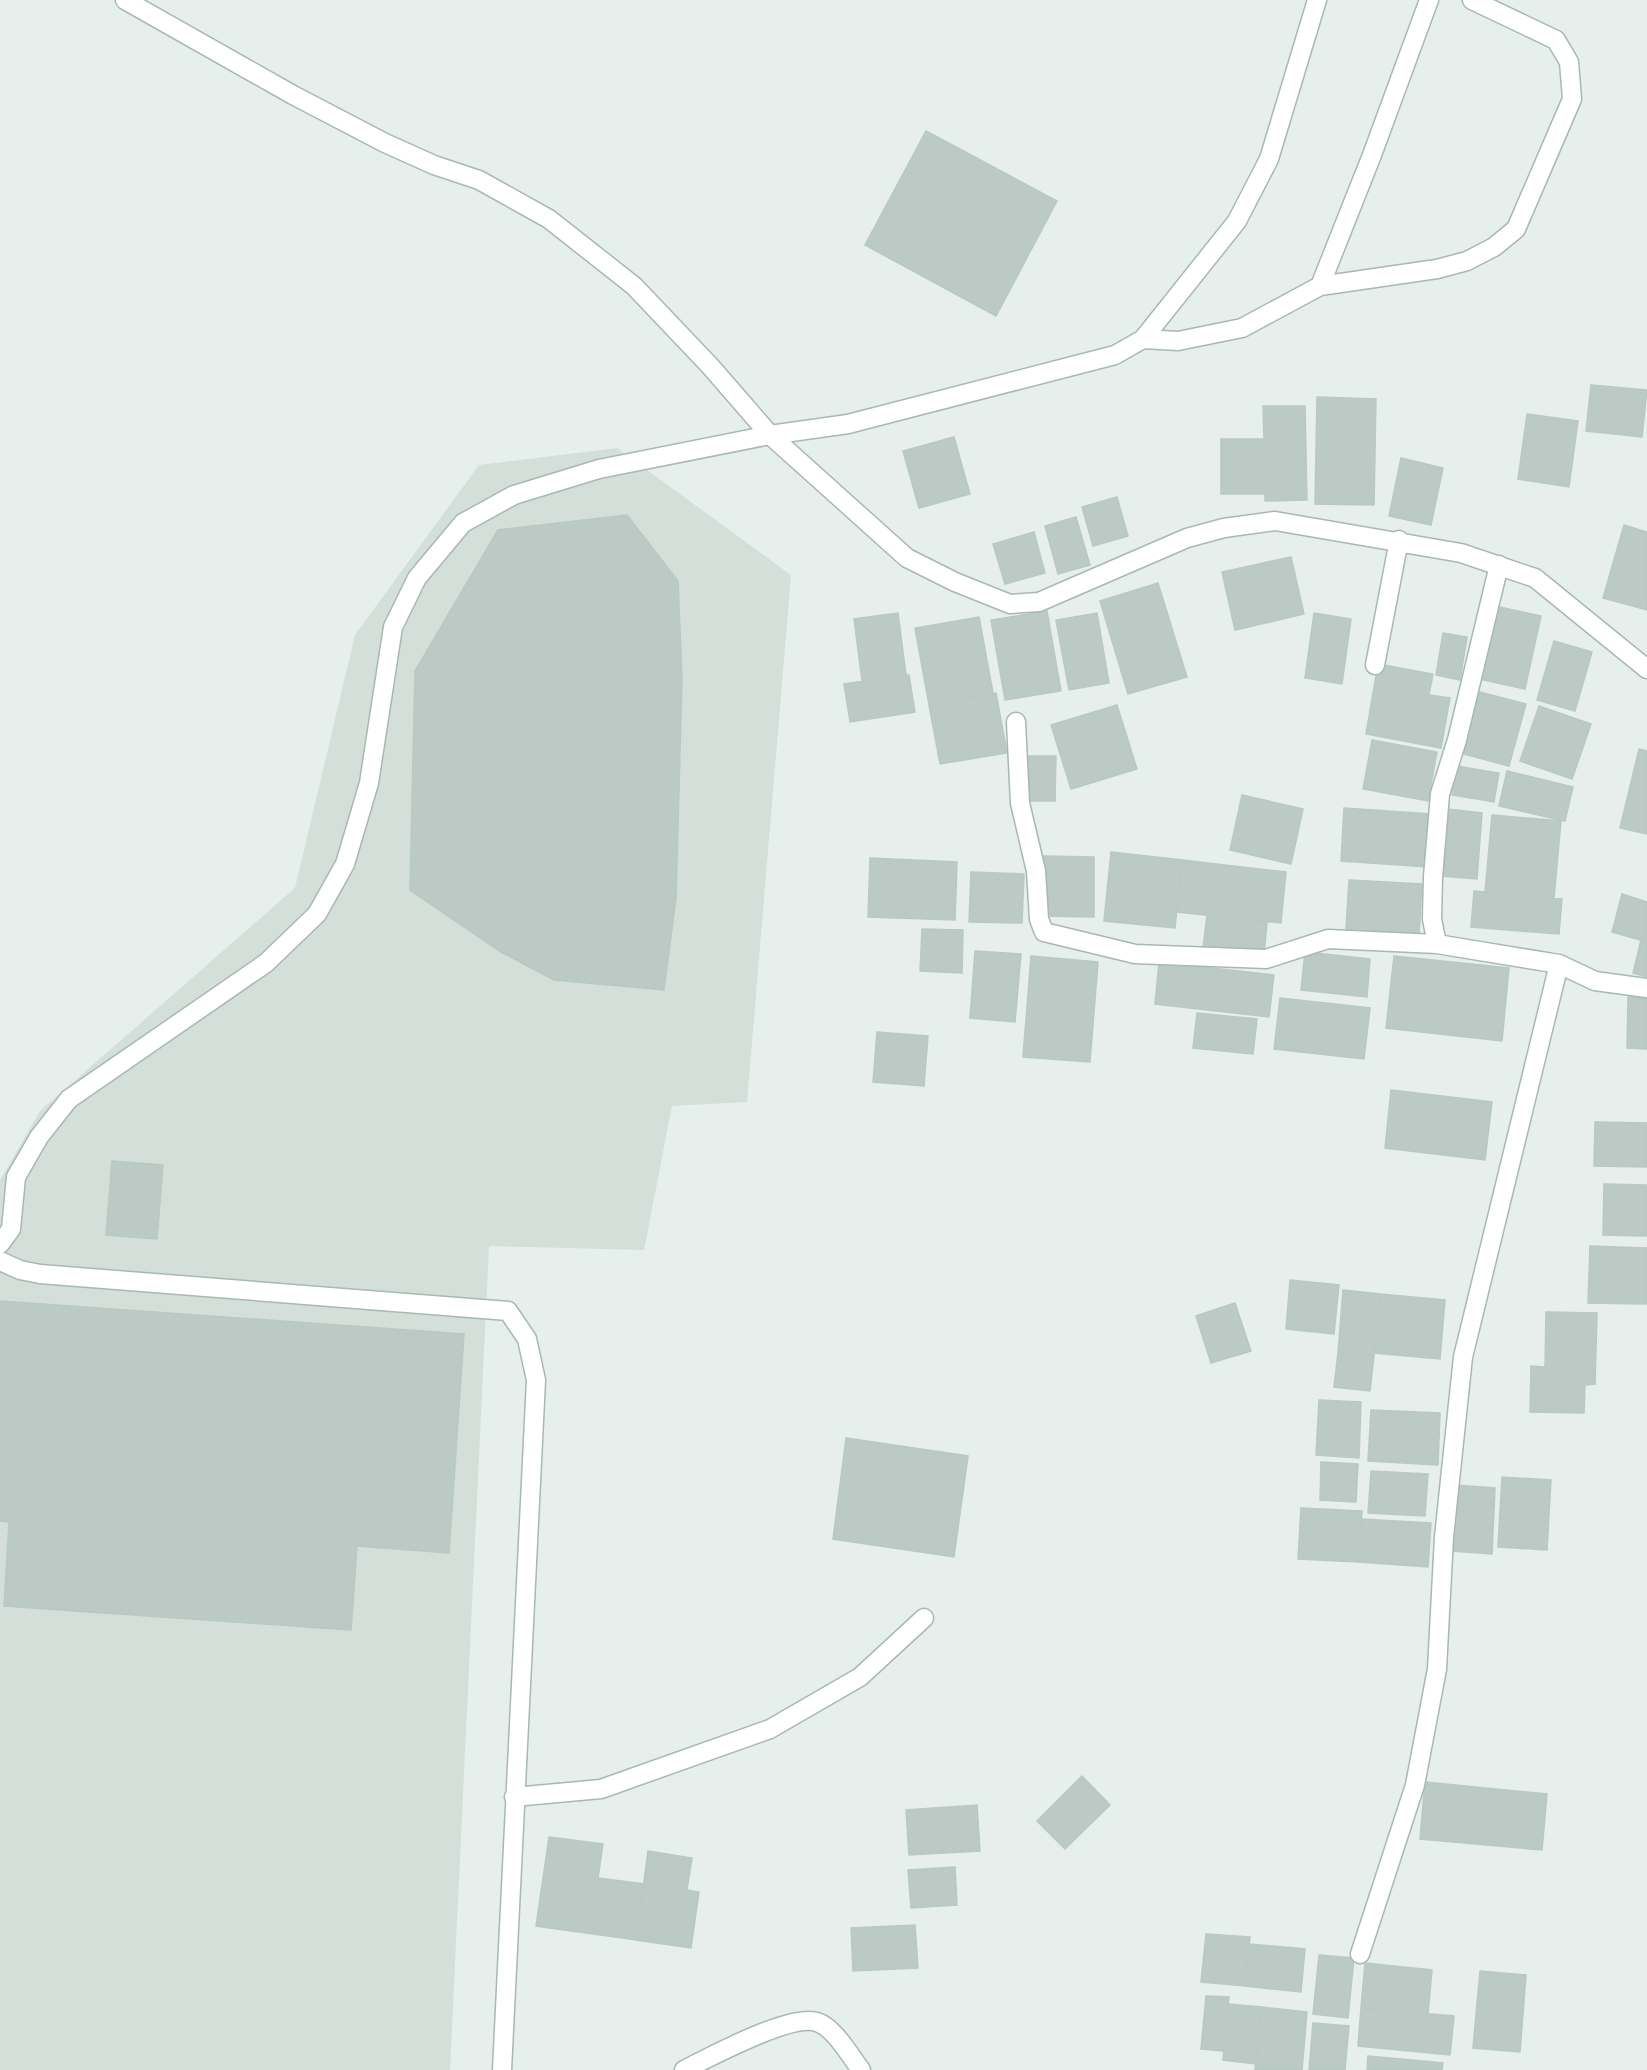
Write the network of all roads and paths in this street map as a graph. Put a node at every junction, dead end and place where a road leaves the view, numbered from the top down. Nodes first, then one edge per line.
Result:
1 (124, 0) edge
2 (1317, 0) edge
3 (1429, 0) edge
4 (1472, 0) edge
5 (1320, 286) junction
6 (1143, 339) junction
7 (770, 435) junction
8 (1400, 540) junction
9 (1499, 565) junction
10 (1375, 665) dead end
11 (1647, 669) edge
12 (1016, 722) dead end
13 (1437, 944) junction
14 (1559, 964) junction
15 (1647, 988) edge
16 (0, 1244) edge
17 (0, 1261) edge
18 (924, 1618) dead end
19 (514, 1797) junction
20 (1360, 1954) dead end
21 (502, 2070) edge
22 (684, 2070) edge
23 (861, 2070) edge

1 - 7 street
2 - 6 street
3 - 5 street
4 - 5 street
5 - 6 street
6 - 7 street
7 - 8 street
7 - 16 street
8 - 9 street
8 - 10 street
9 - 11 street
9 - 13 street
12 - 13 street
13 - 14 street
14 - 15 street
14 - 20 street
17 - 19 street
18 - 19 street
19 - 21 street
22 - 23 street

